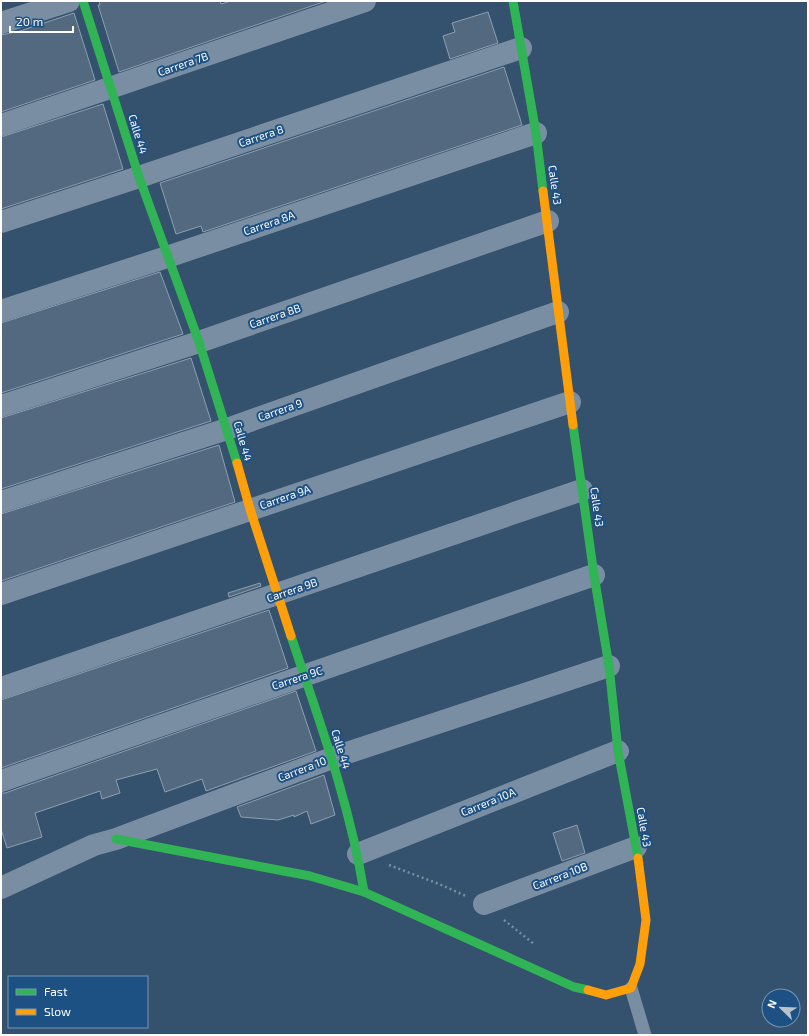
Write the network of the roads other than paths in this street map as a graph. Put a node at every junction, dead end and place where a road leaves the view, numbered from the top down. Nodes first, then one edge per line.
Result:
1 (69, 1) edge
2 (83, 1) edge
3 (365, 1) edge
4 (513, 1) edge
5 (1, 24) edge
6 (521, 48) junction
7 (111, 88) junction
8 (1, 125) edge
9 (536, 133) junction
10 (139, 177) junction
11 (548, 221) junction
12 (1, 222) edge
13 (167, 257) junction
14 (1, 311) edge
15 (558, 312) junction
16 (199, 342) junction
17 (570, 402) junction
18 (1, 406) edge
19 (227, 429) junction
20 (582, 490) junction
21 (1, 502) edge
22 (250, 509) junction
23 (594, 575) junction
24 (1, 594) edge
25 (277, 595) junction
26 (609, 666) junction
27 (304, 676) junction
28 (1, 688) edge
29 (618, 751) junction
30 (332, 758) junction
31 (1, 781) edge
32 (116, 839) junction
33 (636, 847) junction
34 (358, 854) junction
35 (1, 888) edge
36 (364, 892) junction
37 (484, 904) dead end
38 (631, 988) junction
39 (645, 1035) edge

1 - 5 street
2 - 7 street, Calle 44
3 - 7 street, Carrera 7B
4 - 6 street, Calle 43
6 - 9 street, Calle 43
6 - 10 street, Carrera 8
7 - 8 street, Carrera 7B
7 - 10 street, Calle 44
9 - 11 street, Calle 43
9 - 13 street, Carrera 8A
10 - 12 street, Carrera 8
10 - 13 street, Calle 44
11 - 15 street, Calle 43
11 - 16 street, Carrera 8B
13 - 14 street, Carrera 8A
13 - 16 street, Calle 44
15 - 17 street, Calle 43
15 - 19 street, Carrera 9
16 - 18 street, Carrera 8B
16 - 19 street, Calle 44
17 - 20 street, Calle 43
17 - 22 street, Carrera 9A
19 - 21 street, Carrera 9
19 - 22 street, Calle 44
20 - 23 street, Calle 43
20 - 25 street, Carrera 9B
22 - 24 street, Carrera 9A
22 - 25 street, Calle 44
23 - 26 street, Calle 43
23 - 27 street, Carrera 9C
25 - 27 street, Calle 44
25 - 28 street, Carrera 9B
26 - 29 street, Calle 43
26 - 30 street, Carrera 10
27 - 30 street, Calle 44
27 - 31 street, Carrera 9C
29 - 33 street, Calle 43
29 - 34 street, Carrera 10A
30 - 32 street, Carrera 10
30 - 34 street, Calle 44
32 - 35 street, Carrera 10
32 - 36 street
33 - 37 street, Carrera 10B
33 - 38 street, Calle 43
34 - 36 street, Calle 44
36 - 38 street
38 - 39 lane

